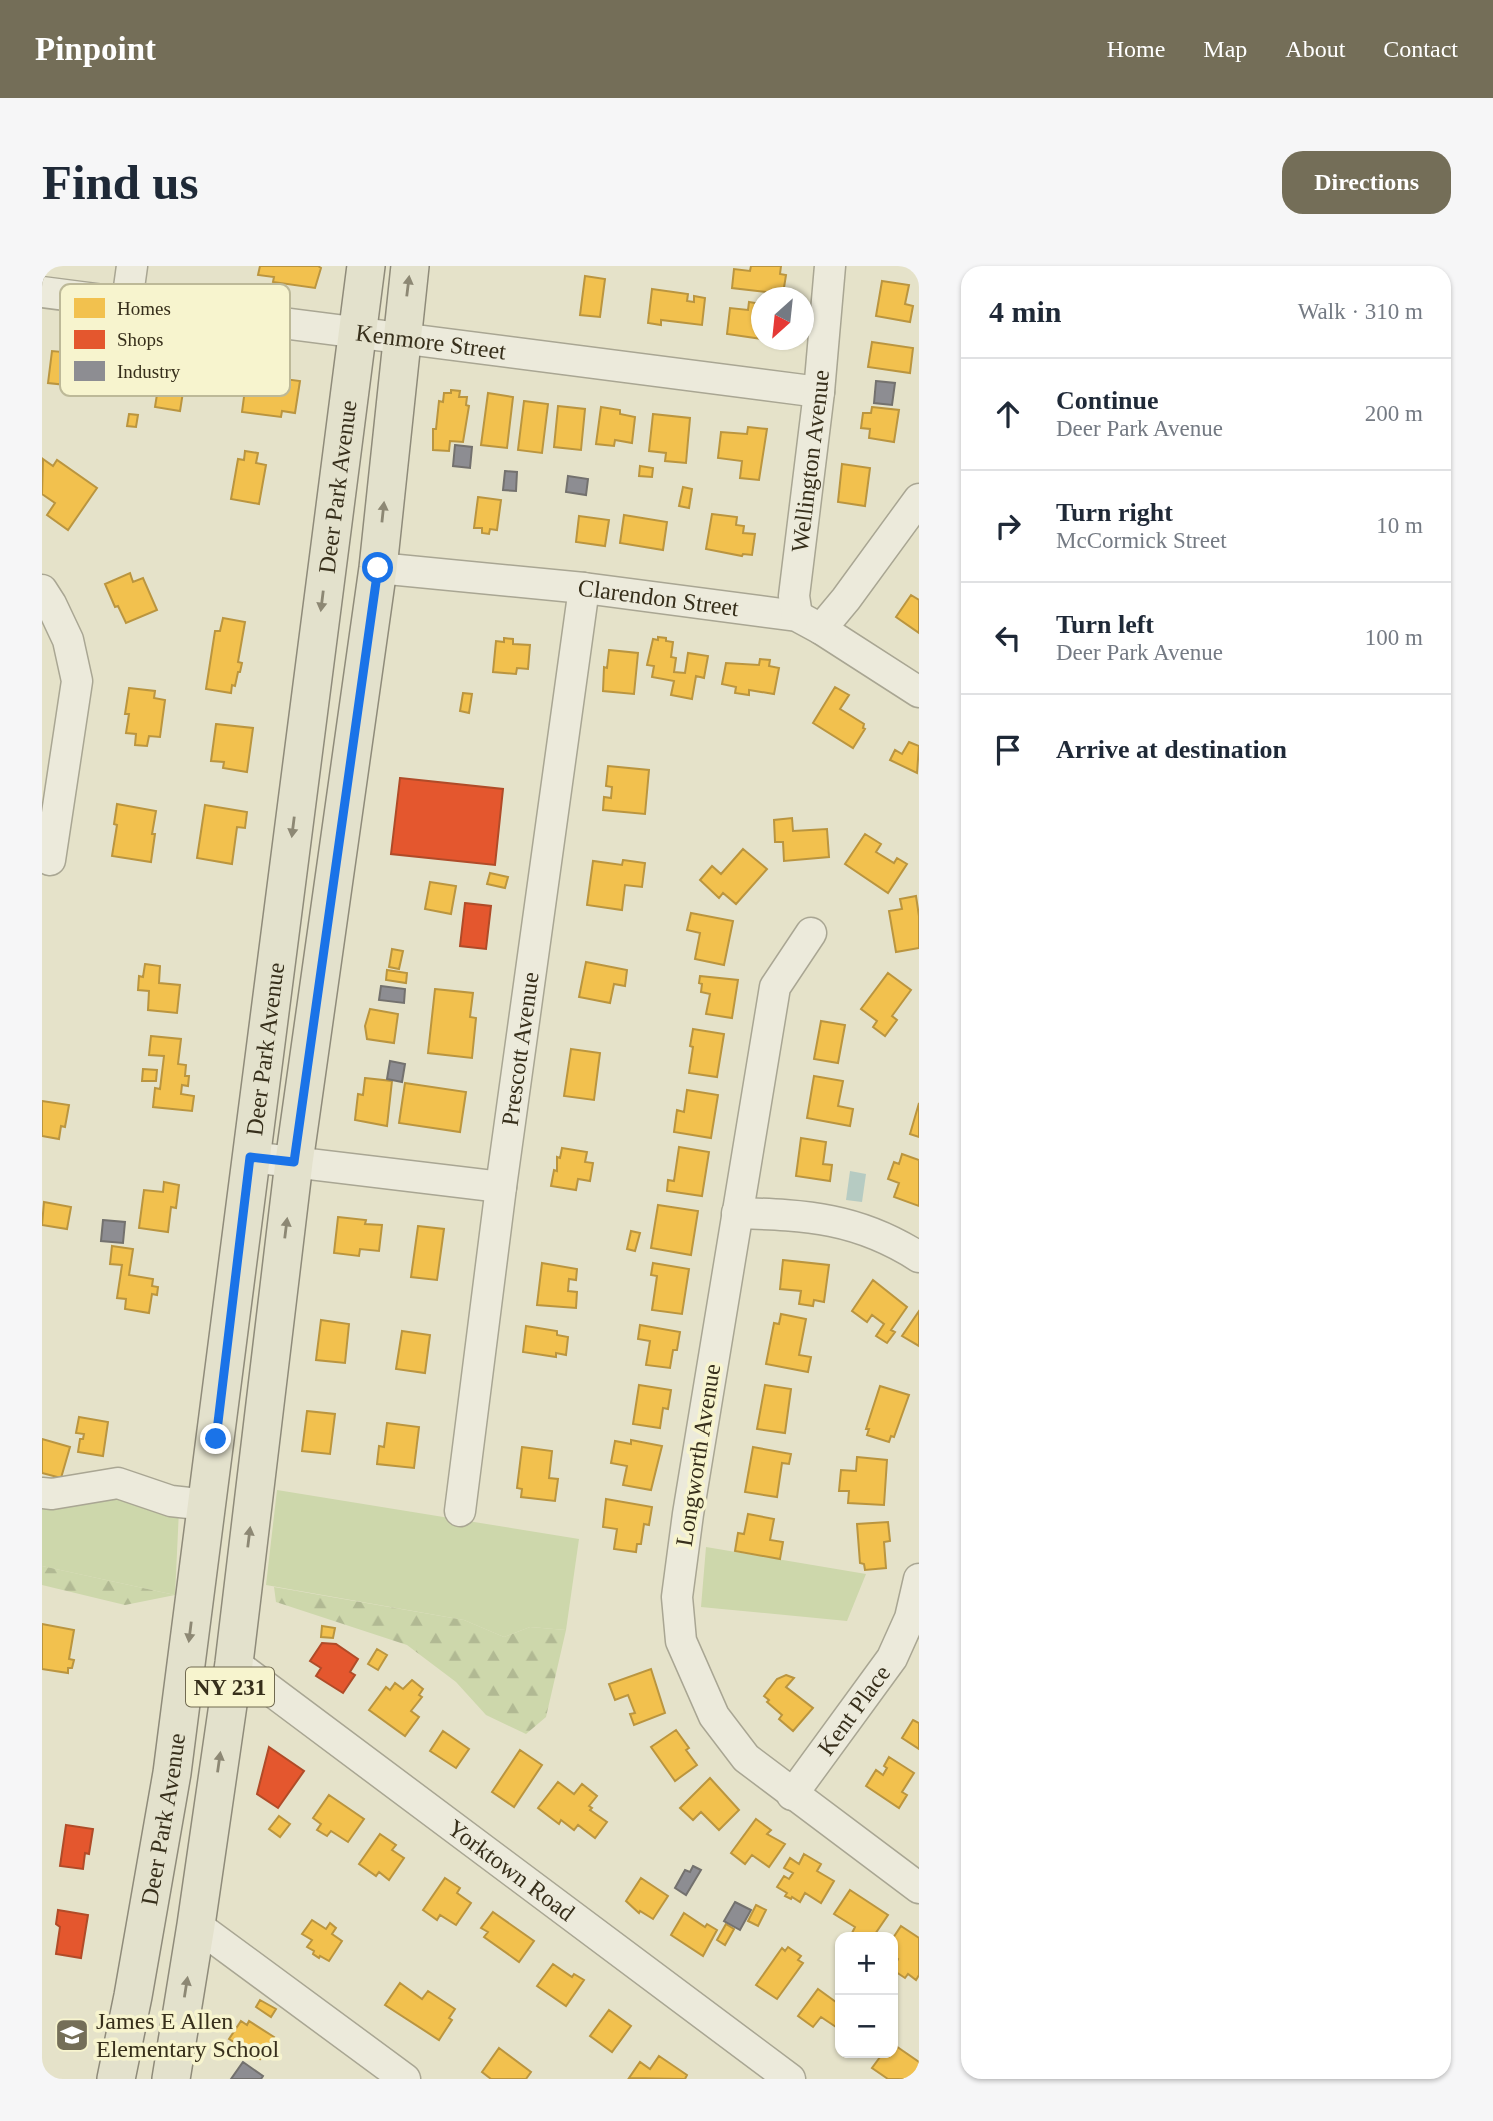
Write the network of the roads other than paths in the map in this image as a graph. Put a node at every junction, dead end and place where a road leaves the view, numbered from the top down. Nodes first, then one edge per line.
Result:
1 (132, 266) edge
2 (366, 266) edge
3 (410, 266) edge
4 (830, 266) edge
5 (130, 284) edge
6 (42, 292) edge
7 (60, 294) edge
8 (290, 322) edge
9 (358, 331) junction
10 (401, 338) junction
11 (819, 392) junction
12 (919, 499) edge
13 (378, 568) junction
14 (584, 588) junction
15 (42, 590) edge
16 (809, 622) junction
17 (919, 692) edge
18 (50, 860) dead end
19 (811, 933) dead end
20 (250, 1157) junction
21 (294, 1162) junction
22 (501, 1187) junction
23 (737, 1213) junction
24 (919, 1257) edge
25 (42, 1493) edge
26 (207, 1506) junction
27 (460, 1511) dead end
28 (919, 1579) edge
29 (234, 1663) junction
30 (792, 1795) junction
31 (919, 1888) edge
32 (196, 1925) junction
33 (179, 2073) edge
34 (116, 2079) edge
35 (405, 2079) edge
36 (790, 2079) edge

1 - 5 street
2 - 9 main road, Deer Park Avenue / NY 231
10 -> 3 main road, Deer Park Avenue / NY 231
4 - 11 street, Wellington Avenue
6 - 7 street, Kenmore Street
8 - 9 street, Kenmore Street
9 - 10 street, Kenmore Street
9 -> 20 main road, Deer Park Avenue / NY 231
10 - 11 street, Kenmore Street
13 -> 10 main road, Deer Park Avenue / NY 231
11 - 16 street, Wellington Avenue
12 - 16 street
13 - 14 street, Clarendon Street
13 - 21 main road, Deer Park Avenue / NY 231
14 - 16 street, Clarendon Street
14 - 22 street, Prescott Avenue
15 - 18 street
16 - 17 street, Clarendon Street
19 - 23 street, Longworth Avenue
20 - 21 street
20 - 26 main road, Deer Park Avenue / NY 231
21 - 22 street
29 -> 21 main road, Deer Park Avenue / NY 231
22 - 27 street, Prescott Avenue
23 - 24 street
23 - 30 street, Longworth Avenue
25 - 26 street
26 -> 34 main road, Deer Park Avenue / NY 231
28 - 30 street, Kent Place
32 -> 29 main road, Deer Park Avenue / NY 231
29 - 36 street, Yorktown Road
30 - 31 street, Longworth Avenue
33 -> 32 main road, Deer Park Avenue / NY 231
32 - 35 street

